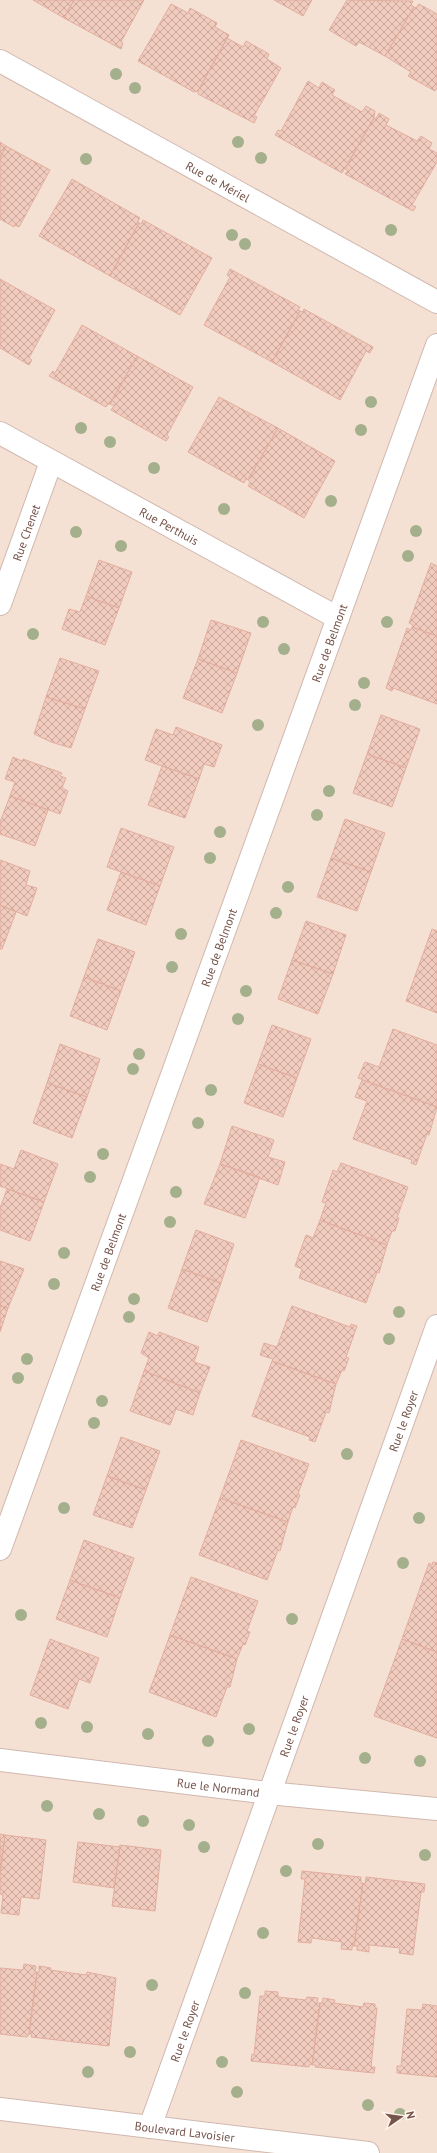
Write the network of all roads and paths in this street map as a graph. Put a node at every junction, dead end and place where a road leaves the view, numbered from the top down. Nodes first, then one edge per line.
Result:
1 (0, 61) edge
2 (437, 302) edge
3 (437, 345) edge
4 (0, 433) edge
5 (51, 462) junction
6 (0, 604) edge
7 (338, 618) junction
8 (437, 1326) edge
9 (0, 1549) edge
10 (0, 1760) edge
11 (268, 1793) junction
12 (437, 1809) edge
13 (0, 2109) edge
14 (150, 2127) junction
15 (355, 2152) edge

1 - 2 street, Rue de Mériel
3 - 7 street, Rue de Belmont
4 - 5 street, Rue Perthuis
5 - 6 street, Rue Chenet
5 - 7 street, Rue Perthuis
7 - 9 street, Rue de Belmont
8 - 11 street, Rue le Royer
10 - 11 street, Rue le Normand
11 - 12 street, Rue le Normand
11 - 14 street, Rue le Royer
13 - 14 street, Boulevard Lavoisier
14 - 15 street, Boulevard Lavoisier

